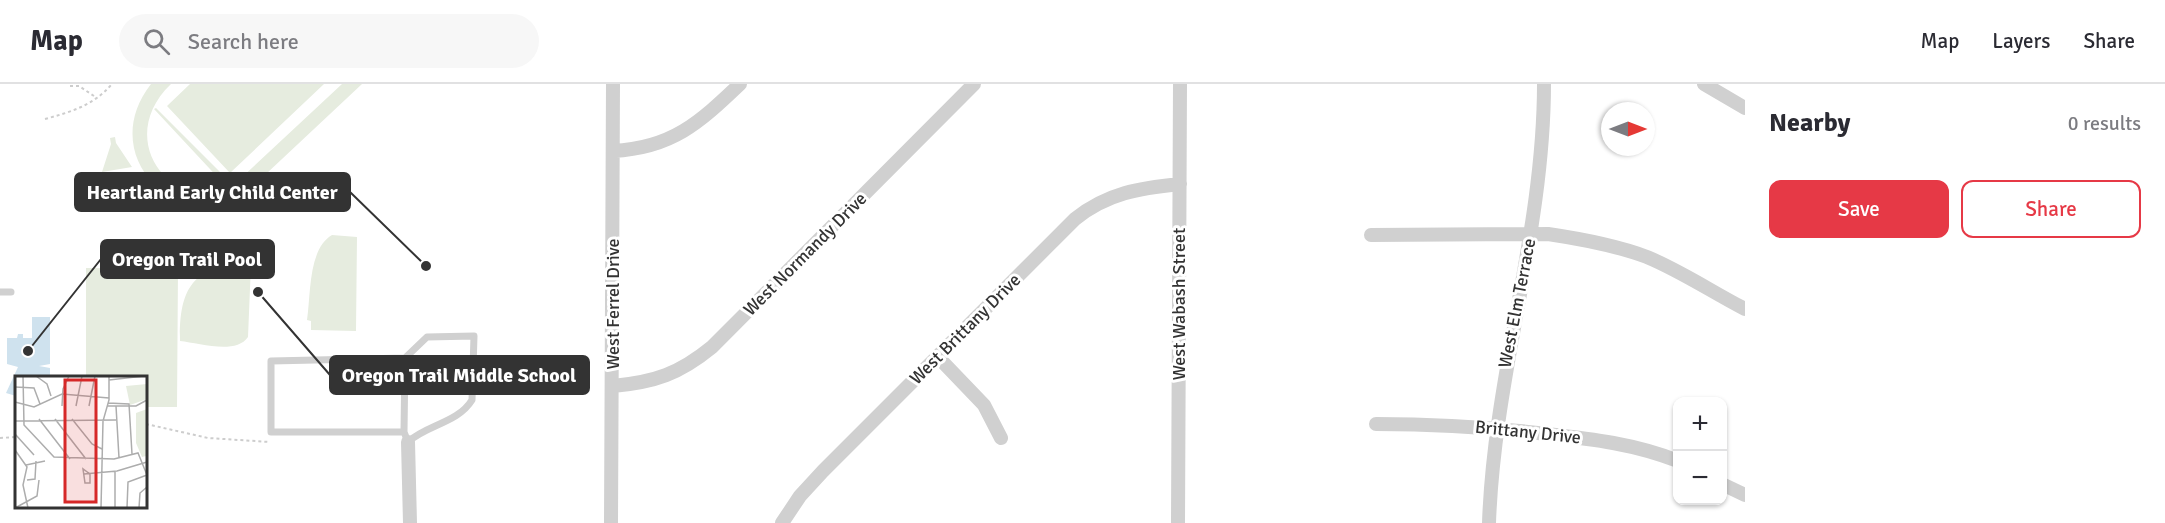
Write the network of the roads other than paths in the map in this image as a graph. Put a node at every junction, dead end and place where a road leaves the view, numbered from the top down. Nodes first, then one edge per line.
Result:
1 (613, 84) edge
2 (740, 84) edge
3 (974, 84) edge
4 (1180, 84) edge
5 (1544, 84) edge
6 (1704, 84) edge
7 (1745, 108) edge
8 (613, 151) junction
9 (1180, 184) junction
10 (1530, 234) junction
11 (1371, 235) dead end
12 (0, 292) edge
13 (11, 292) dead end
14 (1745, 309) edge
15 (937, 356) junction
16 (405, 358) junction
17 (613, 386) junction
18 (1376, 424) dead end
19 (1496, 428) junction
20 (406, 437) junction
21 (1001, 438) dead end
22 (1673, 460) edge
23 (1727, 486) edge
24 (1745, 495) edge
25 (410, 523) edge
26 (611, 523) edge
27 (782, 523) edge
28 (1178, 523) edge
29 (1489, 523) edge

1 - 8 street, West Ferrel Drive
2 - 8 street
3 - 17 street, West Normandy Drive
4 - 9 street, West Wabash Street
5 - 10 street, West Elm Terrace
6 - 7 street
8 - 17 street, West Ferrel Drive
9 - 15 street, West Brittany Drive
9 - 28 street, West Wabash Street
10 - 11 street
10 - 14 street
10 - 19 street, West Elm Terrace
12 - 13 lane
15 - 21 street
15 - 27 street, West Brittany Drive
16 - 20 lane
16 - 20 lane
16 - 20 lane
17 - 26 street, West Ferrel Drive
18 - 19 street, Brittany Drive
19 - 22 street, Brittany Drive
19 - 29 street, West Elm Terrace
20 - 25 street
23 - 24 street

